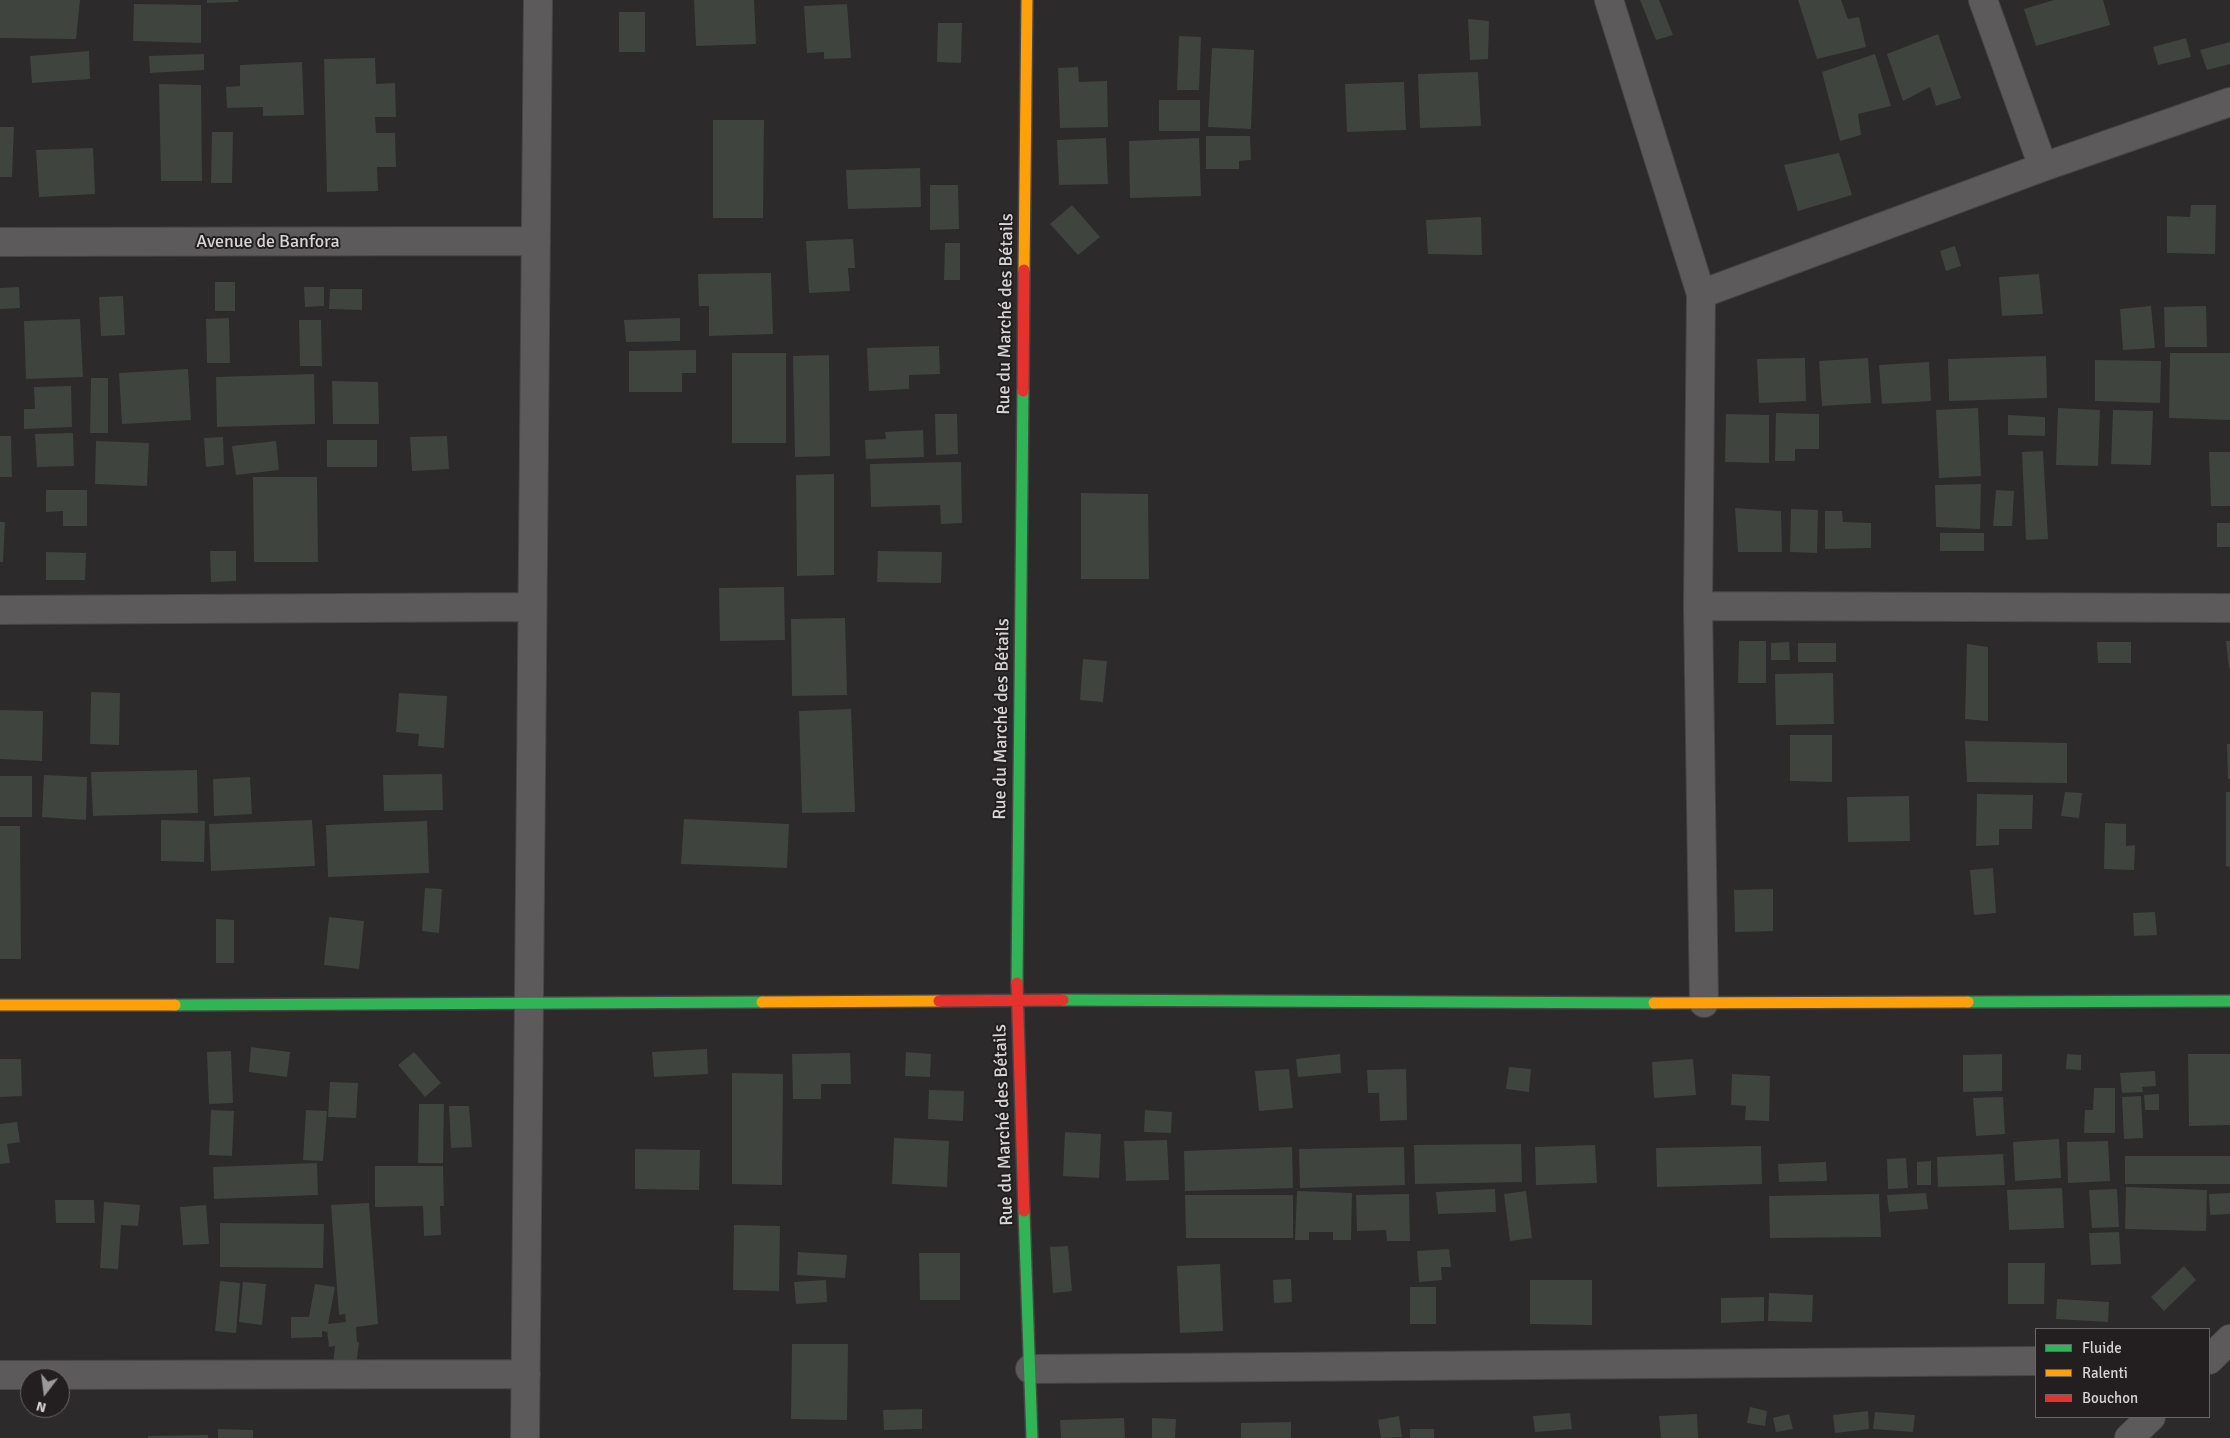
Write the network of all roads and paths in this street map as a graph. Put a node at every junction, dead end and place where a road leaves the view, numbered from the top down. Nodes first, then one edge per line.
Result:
1 (538, 0) edge
2 (1027, 0) edge
3 (1609, 0) edge
4 (1983, 0) edge
5 (2230, 102) edge
6 (2044, 167) junction
7 (536, 241) junction
8 (0, 242) edge
9 (1701, 294) junction
10 (1698, 606) junction
11 (532, 607) junction
12 (2230, 608) edge
13 (0, 610) edge
14 (1017, 1000) junction
15 (2230, 1001) edge
16 (1704, 1003) junction
17 (530, 1004) junction
18 (0, 1005) edge
19 (2230, 1339) edge
20 (2210, 1359) edge
21 (2035, 1362) edge
22 (1030, 1369) junction
23 (526, 1374) junction
24 (0, 1376) edge
25 (2149, 1418) edge
26 (525, 1438) edge
27 (1032, 1438) edge
28 (2129, 1438) edge

1 - 7 street
2 - 14 street, Rue du Marché des Bétails
3 - 9 street
4 - 6 street
5 - 6 street
6 - 9 street
7 - 8 street, Avenue de Banfora
7 - 11 street
9 - 10 street
10 - 12 street
10 - 16 street
11 - 13 street
11 - 17 street
14 - 16 street
14 - 17 street
14 - 22 street, Rue du Marché des Bétails
15 - 16 street
17 - 18 street
17 - 23 street
19 - 20 street
21 - 22 street
22 - 27 street, Rue du Marché des Bétails
23 - 24 street
23 - 26 street
25 - 28 street

